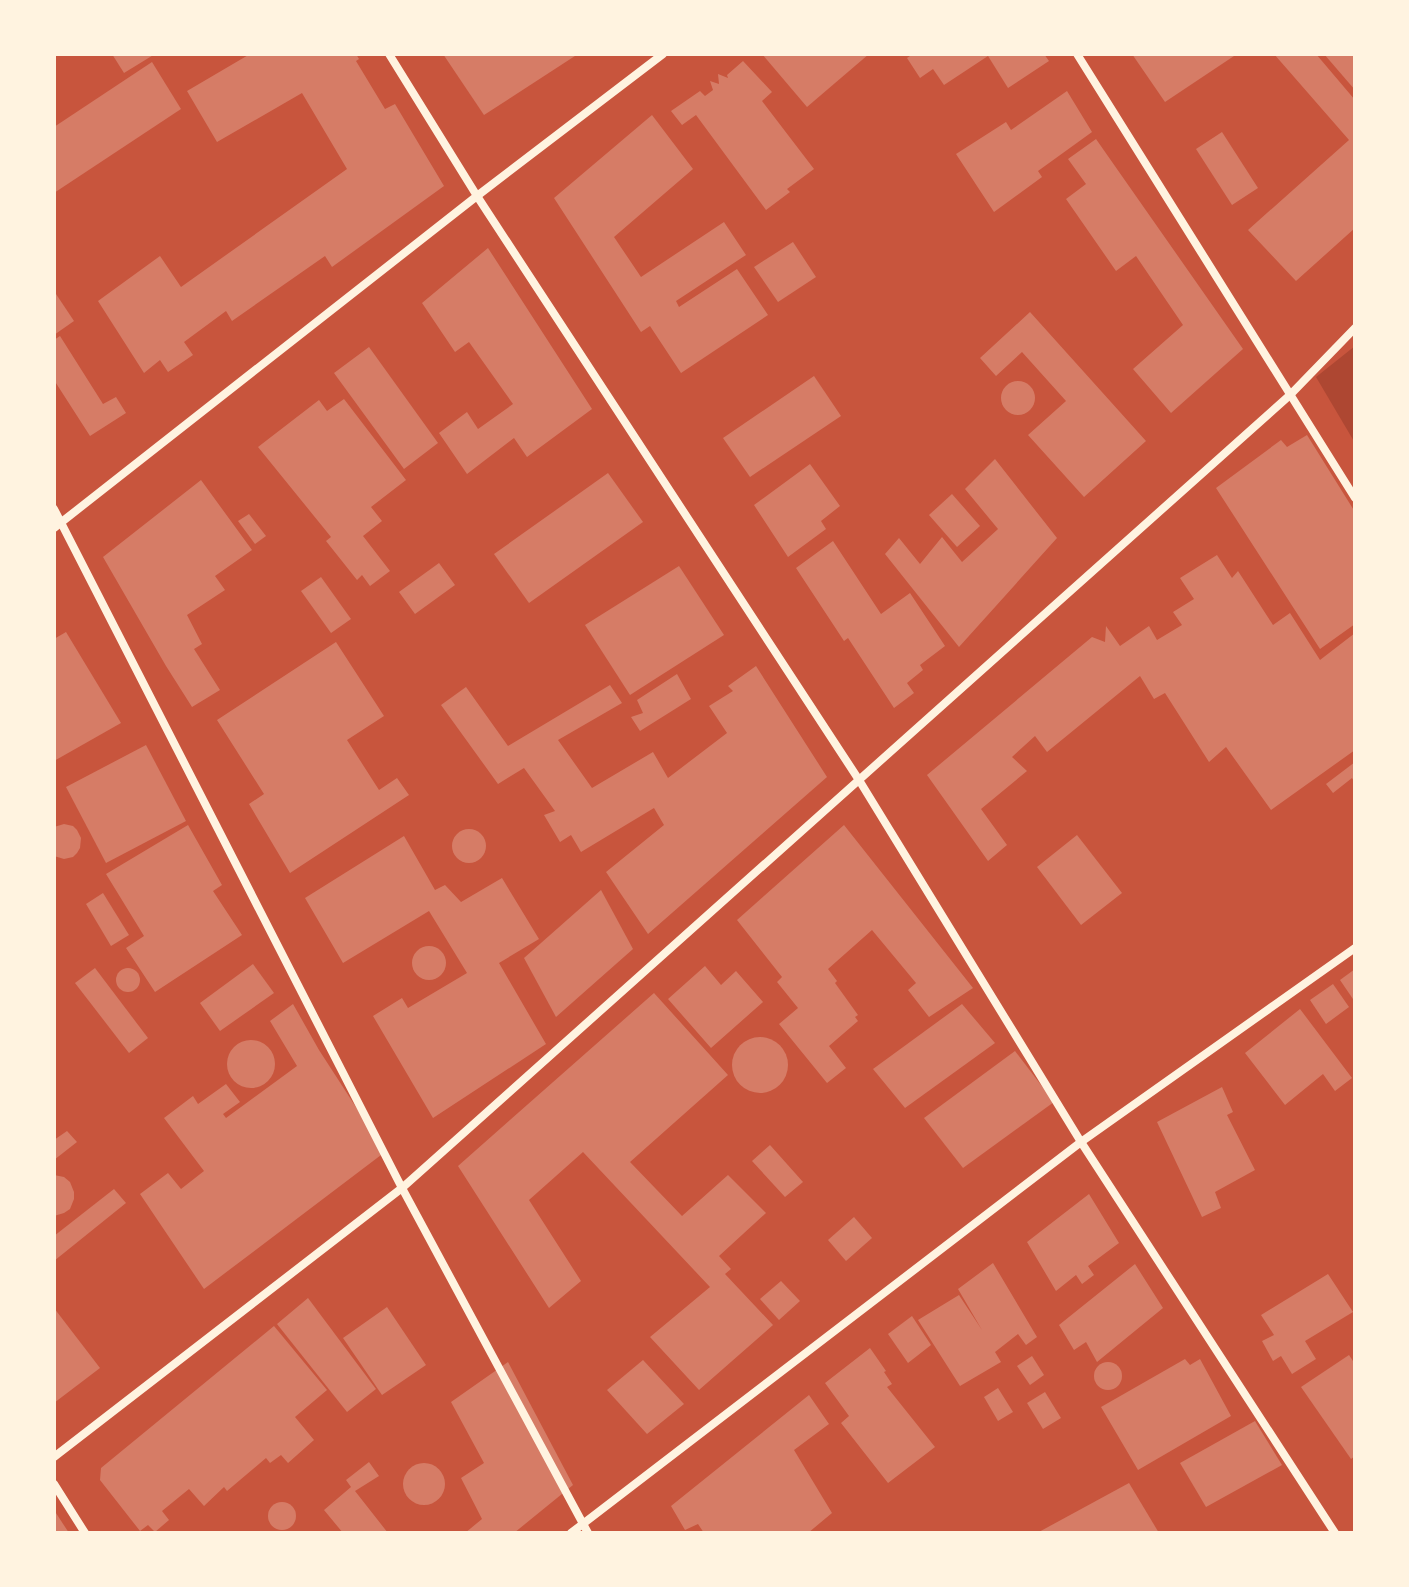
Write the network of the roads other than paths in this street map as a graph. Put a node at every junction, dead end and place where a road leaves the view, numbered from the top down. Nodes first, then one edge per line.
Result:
1 (389, 54) edge
2 (663, 54) edge
3 (1077, 54) edge
4 (477, 196) junction
5 (1355, 328) edge
6 (1290, 395) junction
7 (1355, 498) edge
8 (54, 509) edge
9 (58, 525) edge
10 (859, 780) junction
11 (1355, 948) edge
12 (1081, 1142) junction
13 (402, 1188) junction
14 (54, 1457) edge
15 (54, 1484) edge
16 (583, 1524) junction
17 (85, 1533) edge
18 (571, 1533) edge
19 (588, 1533) edge
20 (1335, 1533) edge

1 - 4 street
2 - 4 street
3 - 6 street
4 - 9 street
4 - 10 street
5 - 6 street
6 - 7 street
6 - 10 street
8 - 9 street
9 - 13 street
10 - 12 street
10 - 13 street
11 - 12 street
12 - 16 street
12 - 20 street
13 - 14 street
13 - 16 street
15 - 17 street
16 - 18 street
16 - 19 street

